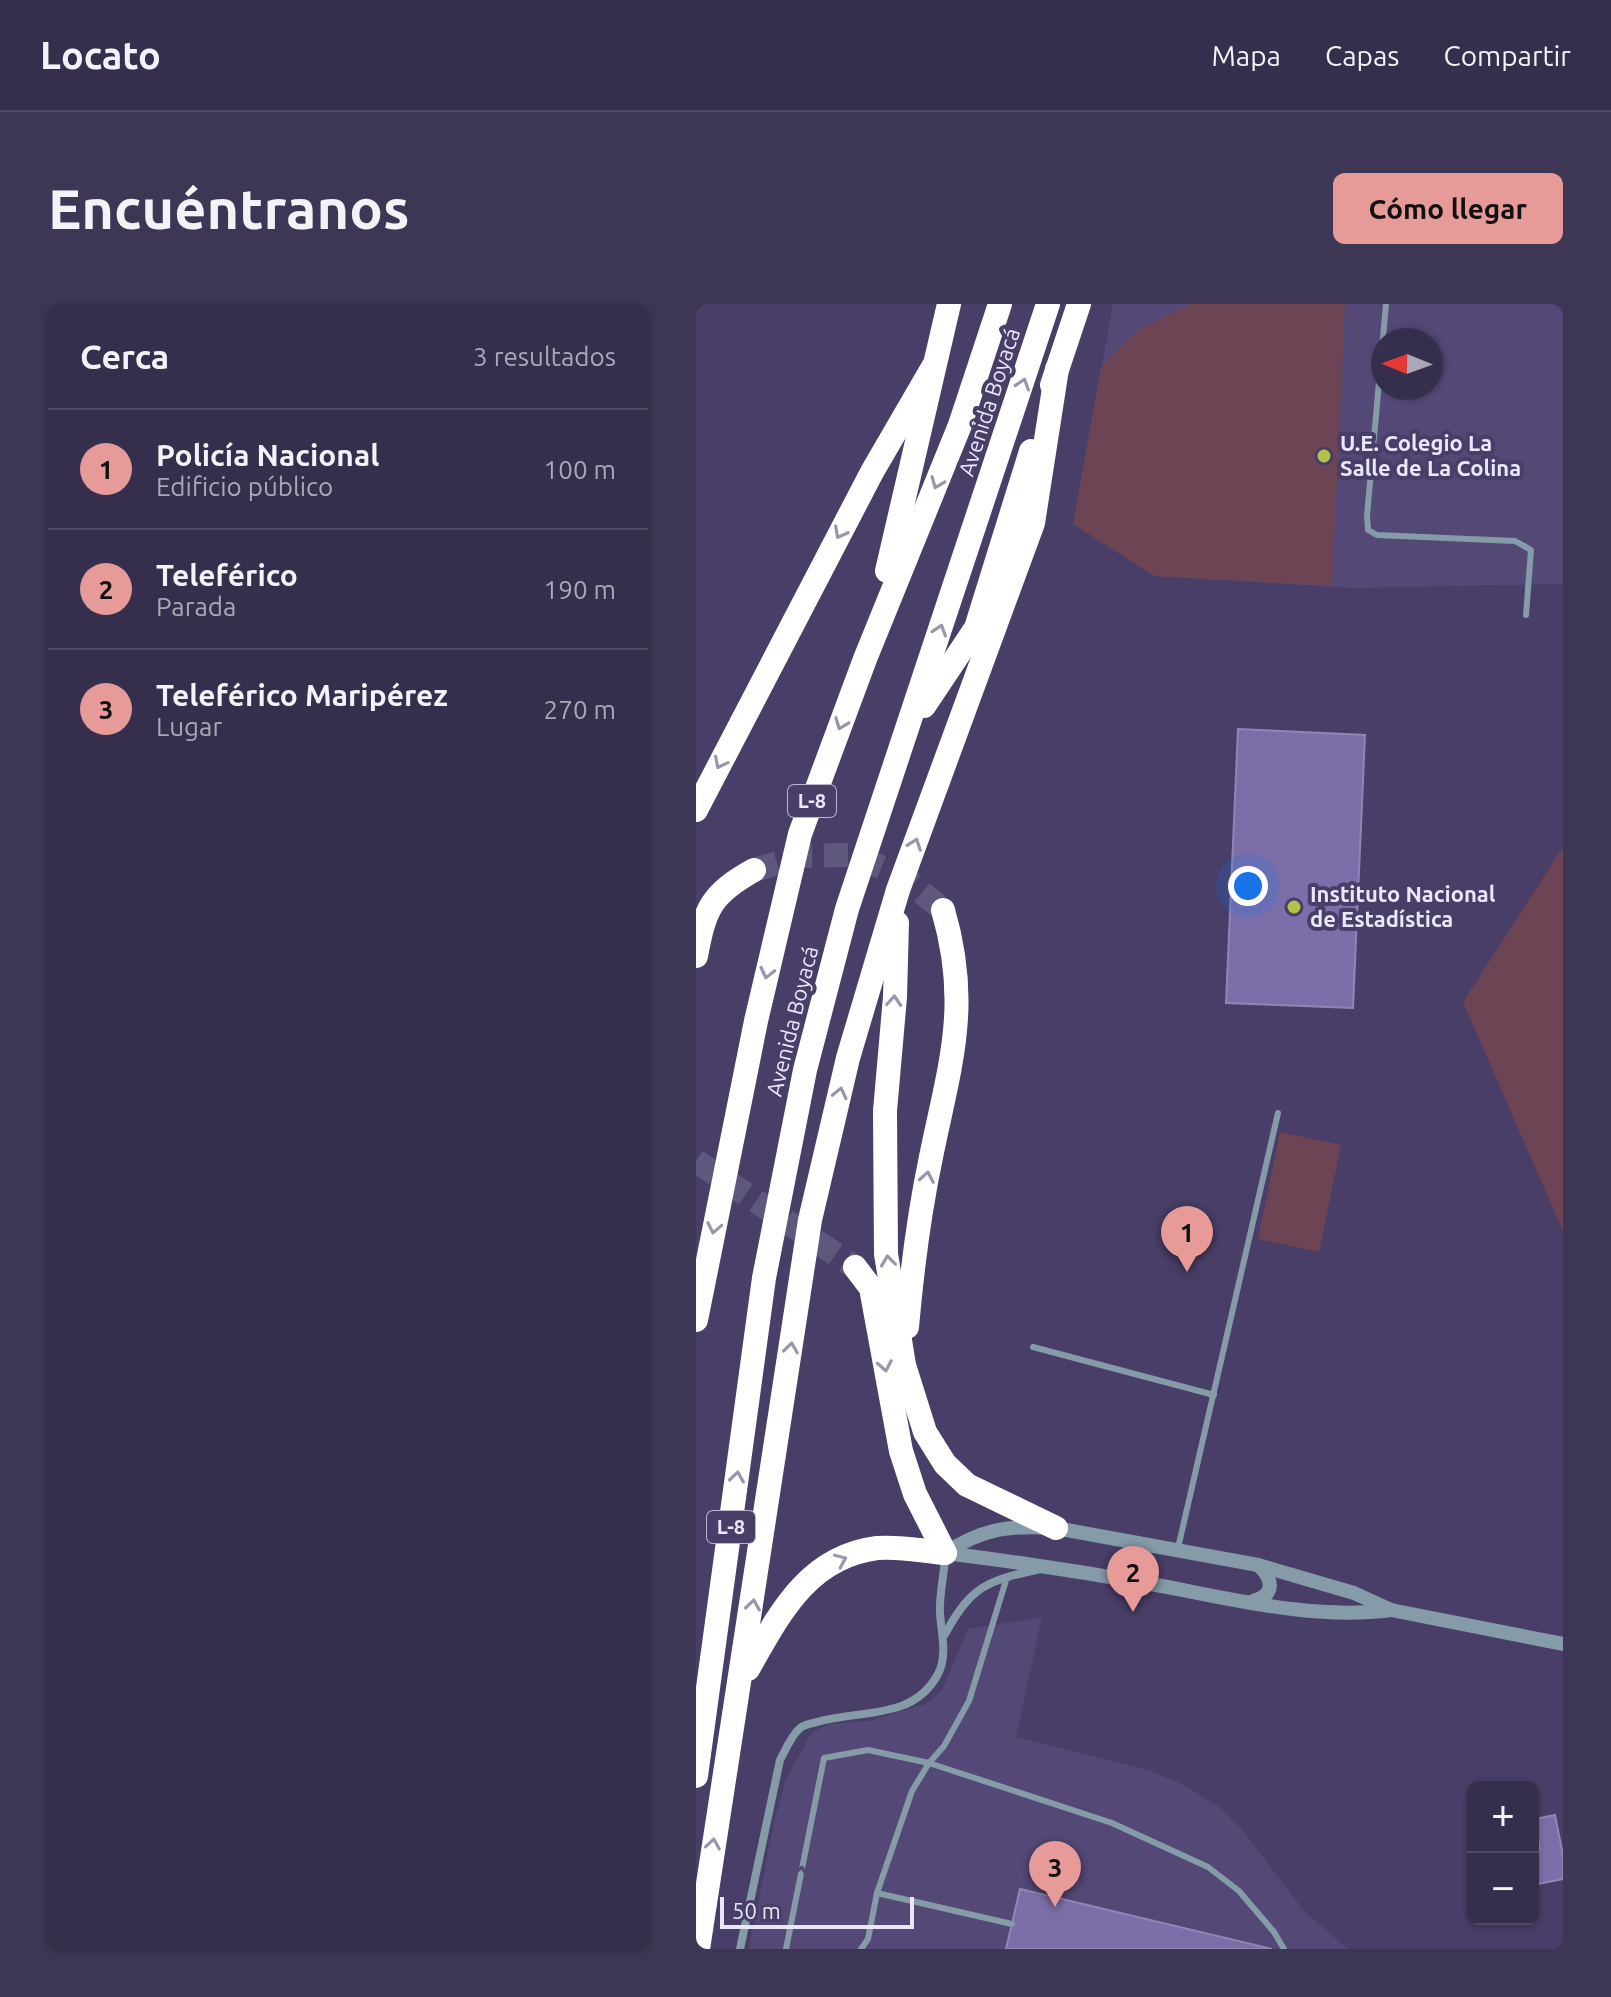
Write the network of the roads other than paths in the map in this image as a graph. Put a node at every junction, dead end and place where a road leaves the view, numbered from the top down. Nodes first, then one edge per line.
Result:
1 (949, 304) edge
2 (1000, 304) edge
3 (1048, 304) edge
4 (1079, 304) edge
5 (1386, 304) edge
6 (933, 367) junction
7 (1057, 369) junction
8 (1526, 615) dead end
9 (865, 659) junction
10 (907, 731) junction
11 (696, 810) edge
12 (754, 870) tunnel mouth
13 (898, 890) junction
14 (943, 910) tunnel mouth
15 (696, 956) edge
16 (1278, 1113) dead end
17 (855, 1267) tunnel mouth
18 (696, 1320) edge
19 (1033, 1347) dead end
20 (904, 1365) junction
21 (1214, 1395) junction
22 (1056, 1528) junction
23 (1178, 1552) junction
24 (945, 1553) junction
25 (1258, 1565) junction
26 (1053, 1567) junction
27 (1007, 1577) junction
28 (1250, 1602) junction
29 (1391, 1610) junction
30 (944, 1635) junction
31 (1563, 1644) edge
32 (741, 1682) junction
33 (929, 1763) junction
34 (696, 1776) edge
35 (877, 1893) junction
36 (1012, 1924) dead end
37 (698, 1949) edge
38 (742, 1949) edge
39 (786, 1949) edge
40 (861, 1949) edge
41 (1284, 1949) edge

1 - 6 highway
2 -> 9 highway, Avenida Boyacá / L-8
10 -> 3 highway, Avenida Boyacá / L-8
4 - 7 highway
5 - 8 lane
6 - 9 highway
6 -> 11 highway
7 - 10 highway
13 -> 7 highway
9 -> 18 highway, Avenida Boyacá / L-8
34 -> 10 highway, Avenida Boyacá / L-8
12 - 15 highway
20 -> 13 highway
32 -> 13 highway
20 -> 14 highway
16 - 21 lane
17 -> 24 highway
19 - 21 lane
20 - 22 highway
21 - 23 lane
22 - 23 street
22 - 24 street
23 - 25 street
24 - 26 street
24 - 30 street
32 -> 24 highway
25 - 28 street
25 - 29 street
26 - 27 street
26 - 28 street
27 - 30 street
27 - 33 lane
28 - 29 street
29 - 31 street
30 - 38 street
37 -> 32 highway
33 - 35 lane
39 -> 33 lane
33 - 41 lane
35 - 36 lane
35 - 40 lane

